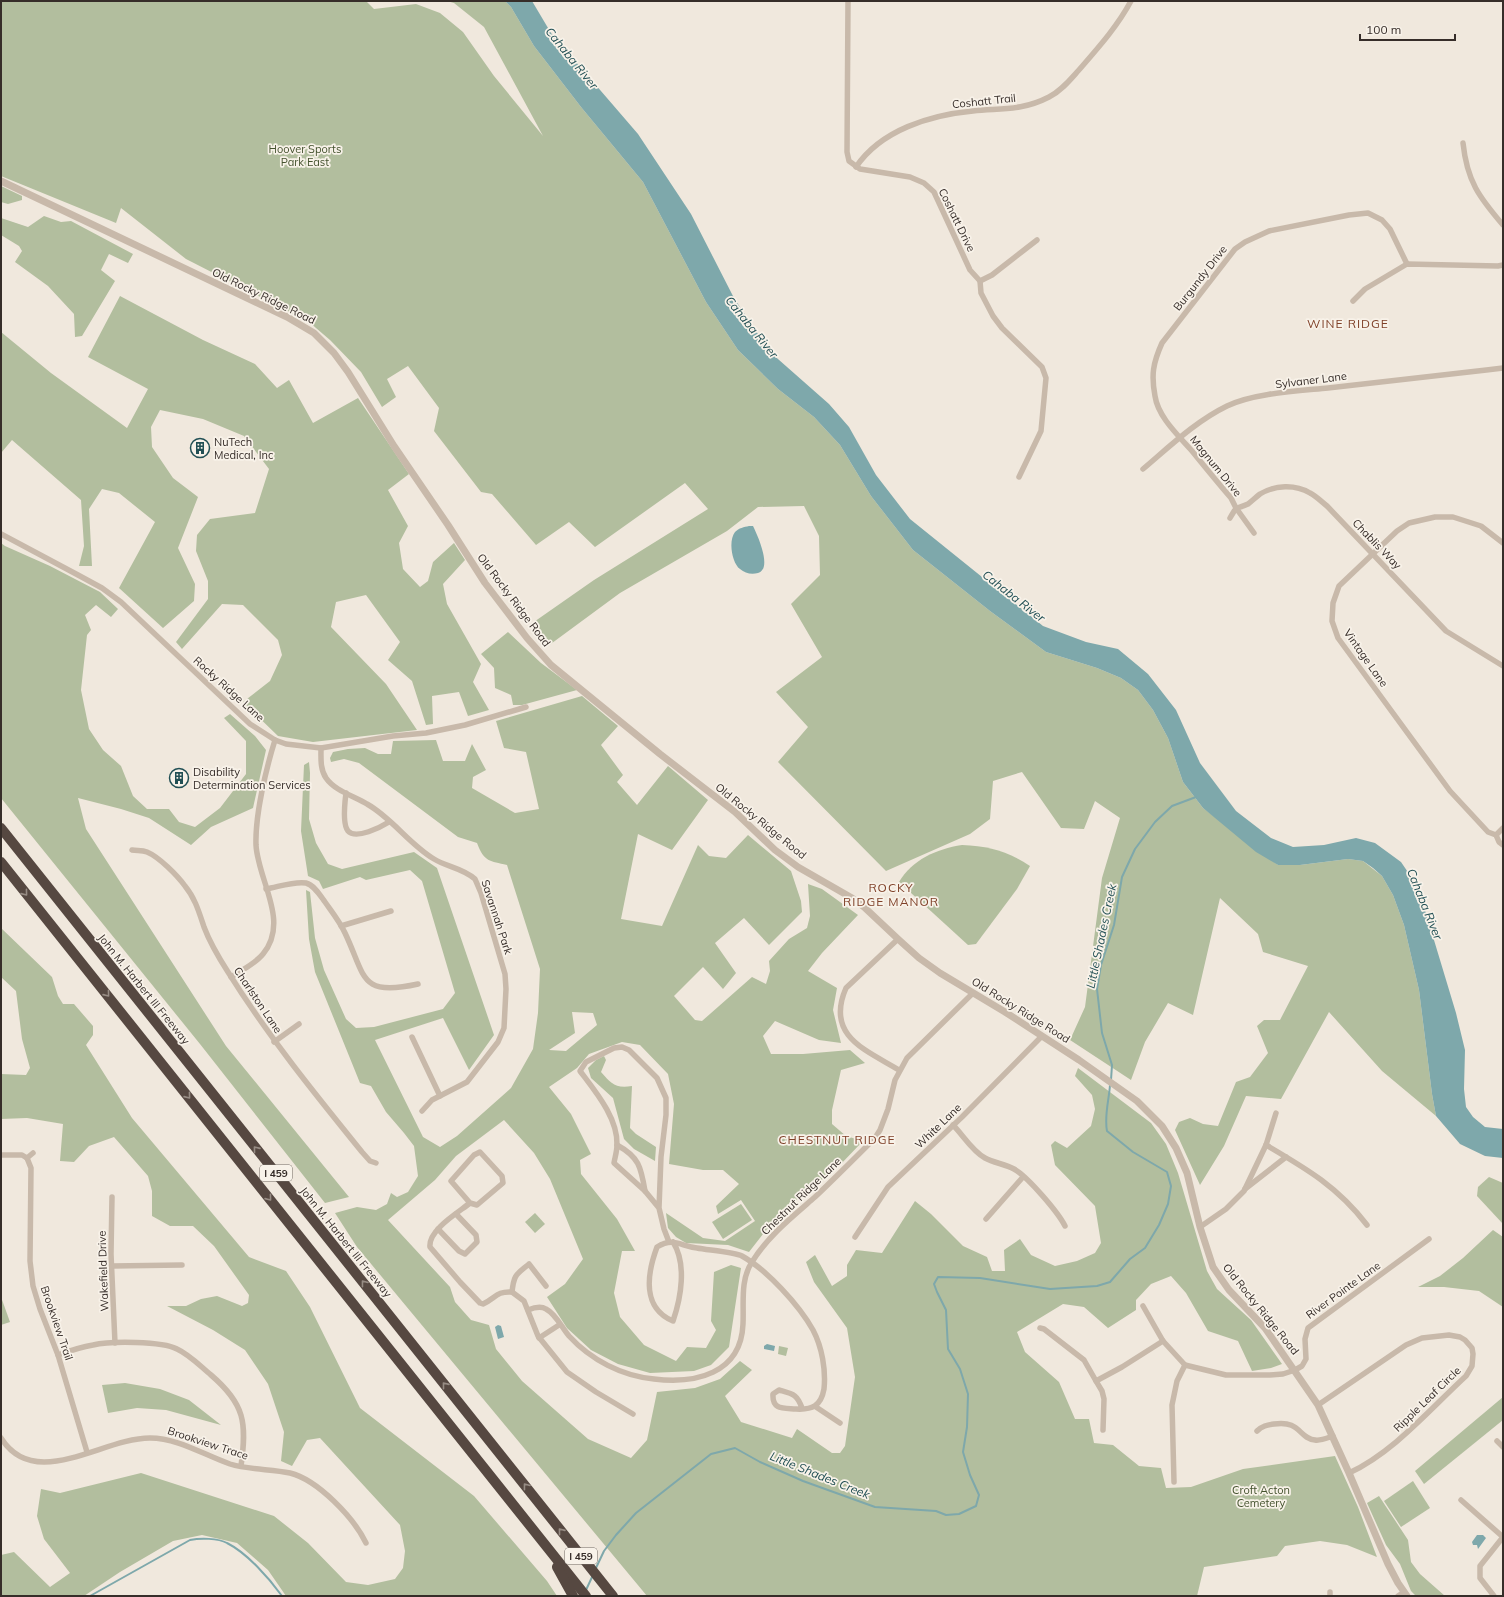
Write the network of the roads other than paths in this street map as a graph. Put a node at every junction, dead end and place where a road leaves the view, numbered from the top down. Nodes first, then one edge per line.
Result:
1 (848, 1) edge
2 (1132, 1) edge
3 (1463, 143) dead end
4 (856, 167) junction
5 (1, 181) edge
6 (1503, 225) edge
7 (1037, 240) dead end
8 (1407, 264) junction
9 (1503, 265) edge
10 (980, 281) junction
11 (1353, 301) dead end
12 (1503, 368) edge
13 (1180, 437) junction
14 (1143, 469) dead end
15 (1019, 477) dead end
16 (1236, 508) junction
17 (1230, 518) dead end
18 (1254, 533) dead end
19 (1, 534) edge
20 (1503, 543) edge
21 (1373, 554) junction
22 (1503, 666) edge
23 (526, 707) dead end
24 (275, 740) junction
25 (321, 748) junction
26 (346, 793) junction
27 (389, 822) junction
28 (1, 828) edge
29 (1503, 828) edge
30 (1496, 835) junction
31 (1503, 845) edge
32 (132, 850) dead end
33 (1, 862) edge
34 (266, 889) junction
35 (391, 911) dead end
36 (341, 926) junction
37 (898, 939) junction
38 (231, 977) junction
39 (418, 984) dead end
40 (973, 993) junction
41 (299, 1024) dead end
42 (1042, 1036) junction
43 (412, 1037) dead end
44 (274, 1042) junction
45 (899, 1070) junction
46 (440, 1096) junction
47 (422, 1111) dead end
48 (1276, 1113) dead end
49 (953, 1125) junction
50 (617, 1145) junction
51 (1266, 1145) junction
52 (33, 1153) dead end
53 (1, 1155) edge
54 (1286, 1157) junction
55 (27, 1158) junction
56 (376, 1163) dead end
57 (1024, 1176) junction
58 (645, 1191) junction
59 (1244, 1191) junction
60 (112, 1198) dead end
61 (470, 1203) junction
62 (659, 1208) junction
63 (456, 1214) junction
64 (986, 1219) dead end
65 (1367, 1225) dead end
66 (1065, 1226) dead end
67 (1200, 1227) junction
68 (438, 1229) junction
69 (855, 1237) dead end
70 (1429, 1239) dead end
71 (671, 1242) junction
72 (751, 1262) junction
73 (182, 1265) dead end
74 (112, 1266) junction
75 (546, 1286) dead end
76 (512, 1292) junction
77 (1143, 1306) dead end
78 (528, 1310) junction
79 (559, 1324) junction
80 (1040, 1328) dead end
81 (539, 1338) junction
82 (1163, 1341) junction
83 (115, 1343) junction
84 (58, 1355) junction
85 (1185, 1365) junction
86 (1295, 1370) junction
87 (1096, 1381) junction
88 (1318, 1405) junction
89 (816, 1407) junction
90 (802, 1408) junction
91 (634, 1414) dead end
92 (840, 1423) dead end
93 (1103, 1430) dead end
94 (1257, 1431) dead end
95 (1333, 1436) junction
96 (1, 1438) edge
97 (1497, 1441) dead end
98 (1503, 1447) edge
99 (87, 1452) junction
100 (241, 1466) junction
101 (1350, 1473) junction
102 (1174, 1482) dead end
103 (1461, 1500) dead end
104 (1503, 1537) edge
105 (541, 1541) junction
106 (366, 1543) dead end
107 (613, 1595) edge
108 (1403, 1595) edge
109 (573, 1596) edge
110 (586, 1596) edge
111 (1494, 1596) edge

1 - 4 street
2 - 4 street, Coshatt Trail
3 - 6 street
4 - 10 street, Coshatt Drive
5 - 37 street, Old Rocky Ridge Road
7 - 10 street
8 - 9 street
8 - 11 street
8 - 13 street, Burgundy Drive
10 - 15 street, Coshatt Drive
12 - 13 street, Sylvaner Lane
13 - 14 street, Sylvaner Lane
13 - 16 street, Magnum Drive
16 - 17 street
16 - 18 street, Magnum Drive
16 - 21 street, Chablis Way
19 - 24 street, Rocky Ridge Lane
20 - 21 street, Vintage Lane
21 - 22 street, Chablis Way
21 - 30 street, Vintage Lane
23 - 25 street, Rocky Ridge Lane
24 - 25 street, Rocky Ridge Lane
24 - 34 street
25 - 26 street, Savannah Park
26 - 27 street, Savannah Park
26 - 27 street
27 - 46 street, Savannah Park
107 -> 28 highway, John M. Harbert III Freeway / I 459
29 - 30 street
30 - 31 street, Vintage Lane
32 - 38 street, Charlston Lane
33 -> 105 highway, I 459
34 - 36 street
34 - 38 street
35 - 36 street
36 - 39 street
37 - 40 street, Old Rocky Ridge Road
37 - 45 street
38 - 44 street, Charlston Lane
40 - 42 street, Old Rocky Ridge Road
40 - 45 street, Chestnut Ridge Lane
41 - 44 street
42 - 49 street, White Lane
42 - 67 street, Old Rocky Ridge Road
43 - 46 street
44 - 56 street, Charlston Lane
45 - 72 street, Chestnut Ridge Lane
46 - 47 street, Savannah Park
48 - 51 street
49 - 57 street
49 - 69 street, White Lane
50 - 58 street
50 - 58 street
50 - 62 street
51 - 54 street
51 - 59 street
52 - 55 street
53 - 55 street
54 - 59 street
54 - 65 street
55 - 84 street, Brookview Trail
57 - 64 street
57 - 66 street
58 - 62 street
59 - 67 street
60 - 74 street, Wakefield Drive
61 - 61 street
61 - 63 street
62 - 71 street
63 - 68 street
63 - 68 street
67 - 86 street, Old Rocky Ridge Road
68 - 76 street
70 - 86 street, River Pointe Lane
71 - 71 street
71 - 72 street
72 - 79 street, Chestnut Ridge Lane
72 - 89 street
73 - 74 street
74 - 83 street, Wakefield Drive
75 - 76 street
76 - 78 street
77 - 82 street
78 - 79 street, Chestnut Ridge Lane
78 - 81 street
79 - 81 street
80 - 87 street
81 - 91 street
82 - 85 street
82 - 87 street
83 - 84 street
83 - 100 street
84 - 99 street, Brookview Trail
85 - 86 street
85 - 102 street
86 - 88 street, Old Rocky Ridge Road
87 - 93 street
88 - 95 street, Old Rocky Ridge Road
88 - 101 street, Ripple Leaf Circle
89 - 90 street
89 - 92 street
90 - 90 street
94 - 95 street
95 - 101 street, Old Rocky Ridge Road
96 - 99 street, Brookview Trace
97 - 98 street
99 - 100 street, Brookview Trace
100 - 106 street, Brookview Trace
101 - 108 street, Old Rocky Ridge Road
103 - 104 street
104 - 111 street
105 - 109 highway
105 - 110 highway, I 459

